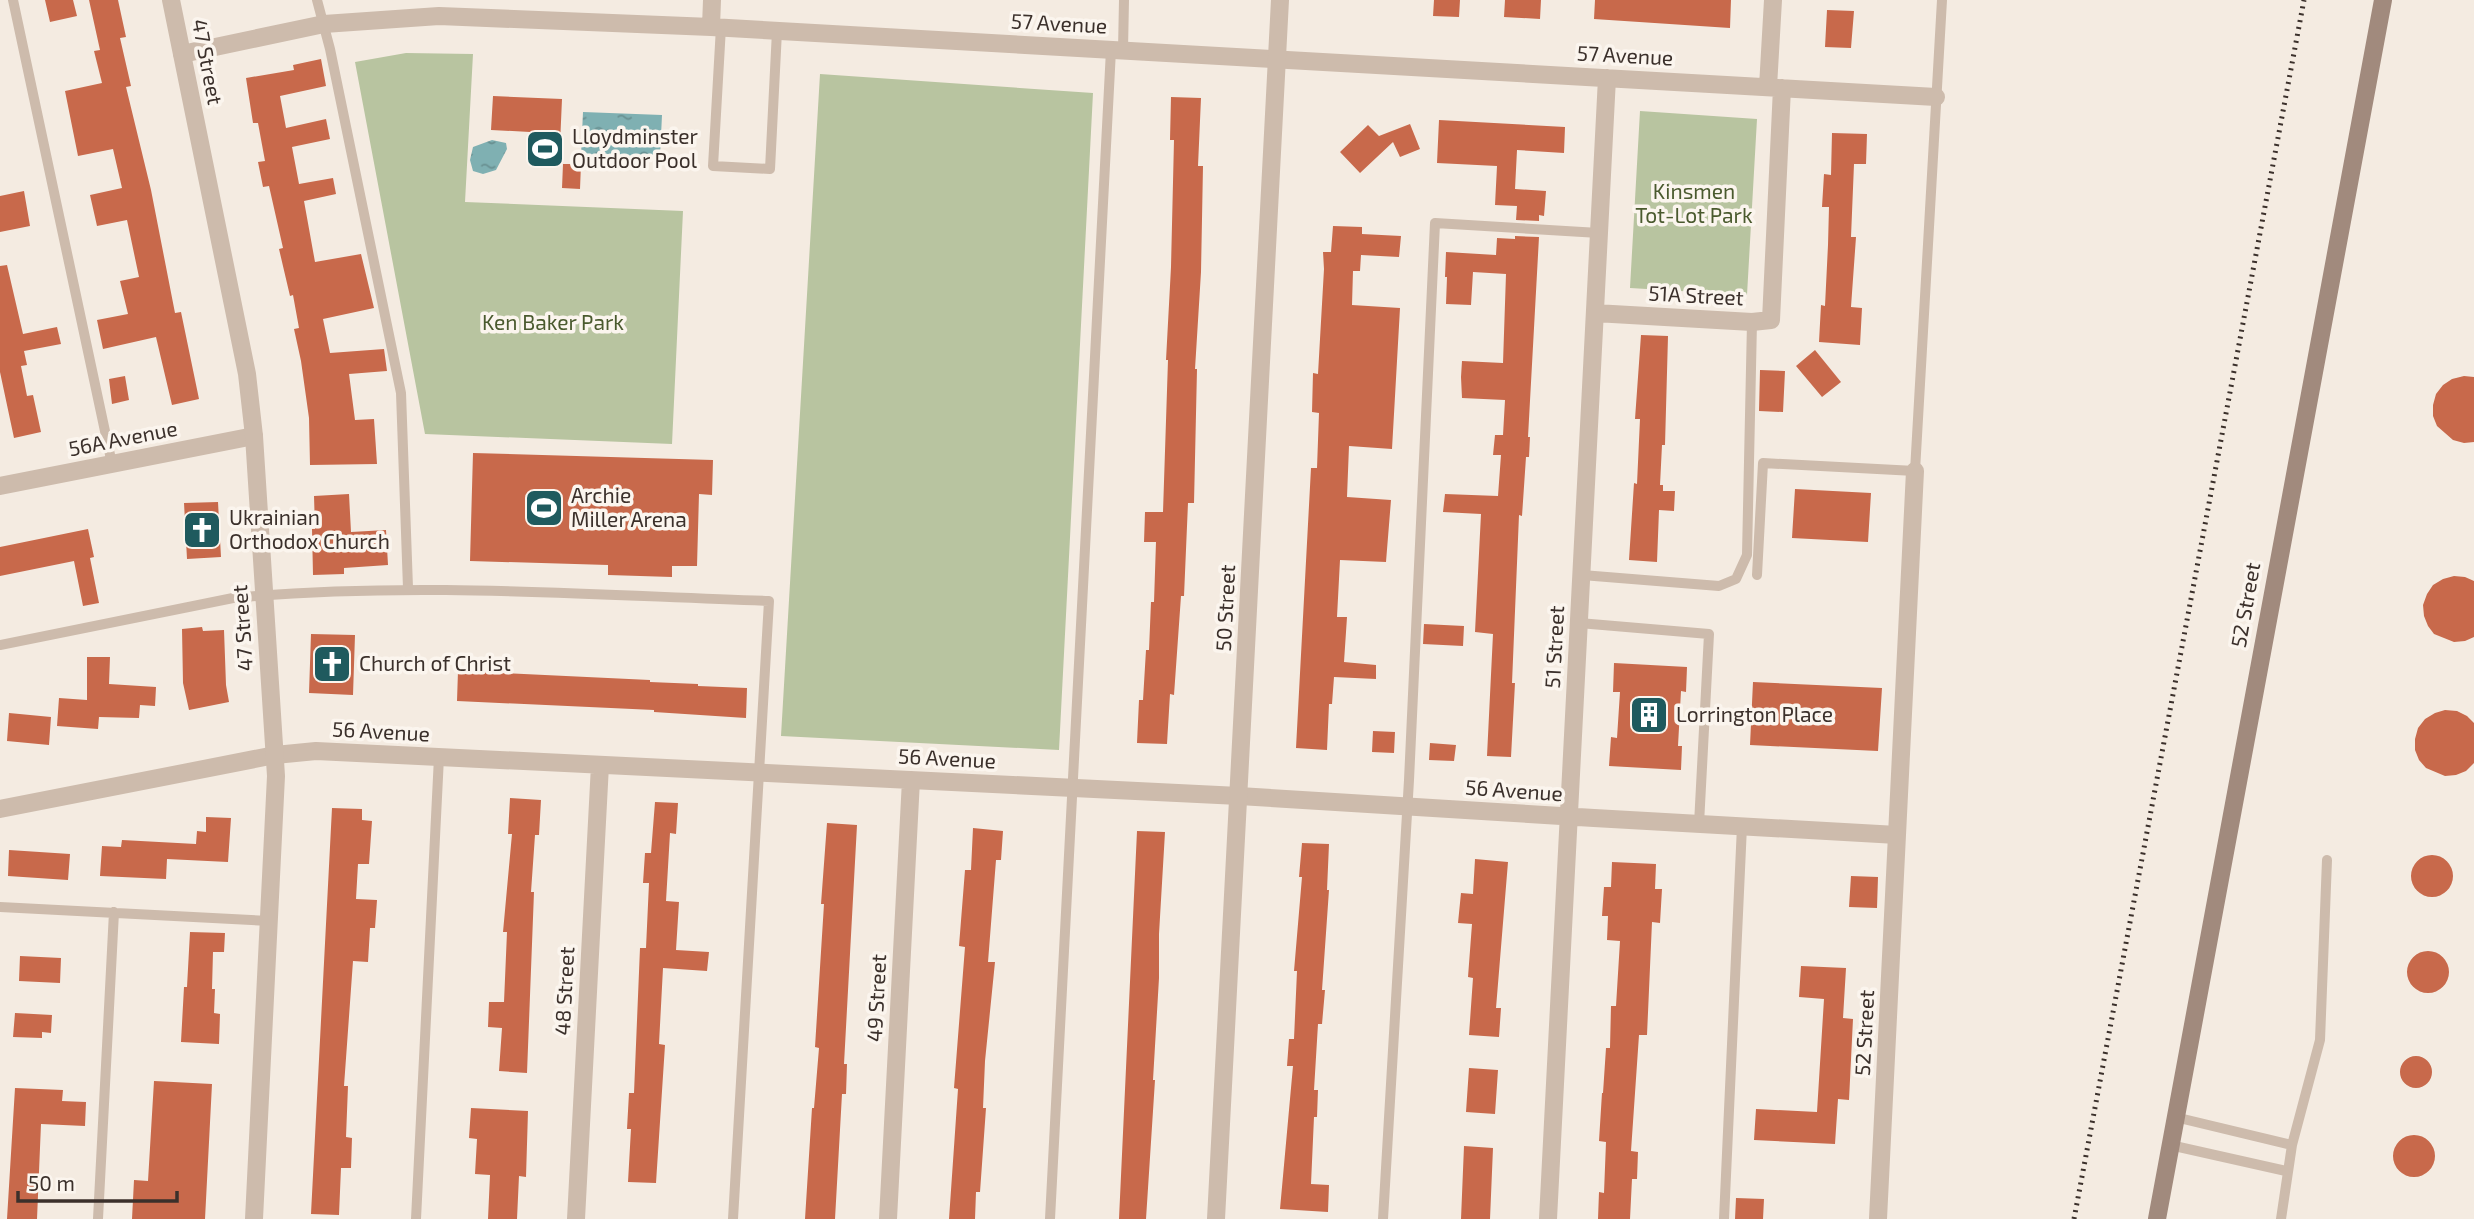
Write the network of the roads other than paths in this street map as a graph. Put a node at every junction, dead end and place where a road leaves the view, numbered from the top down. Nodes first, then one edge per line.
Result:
1 (13, 0) edge
2 (172, 0) edge
3 (317, 0) edge
4 (712, 0) edge
5 (1124, 0) edge
6 (1280, 0) edge
7 (1773, 0) edge
8 (1942, 0) edge
9 (2384, 0) edge
10 (324, 24) junction
11 (716, 27) junction
12 (777, 31) junction
13 (1117, 50) junction
14 (182, 54) junction
15 (1277, 59) junction
16 (1607, 78) junction
17 (1775, 87) junction
18 (1937, 96) junction
19 (1599, 233) junction
20 (1595, 313) junction
21 (1752, 322) junction
22 (254, 436) junction
23 (112, 464) junction
24 (1915, 471) junction
25 (0, 486) edge
26 (1582, 575) junction
27 (1758, 575) dead end
28 (408, 588) junction
29 (264, 595) junction
30 (1579, 623) junction
31 (0, 645) edge
32 (275, 755) junction
33 (439, 757) junction
34 (600, 765) junction
35 (758, 772) junction
36 (911, 780) junction
37 (1071, 788) junction
38 (1239, 796) junction
39 (1408, 807) junction
40 (0, 810) edge
41 (1569, 817) junction
42 (1699, 824) junction
43 (1742, 826) junction
44 (1898, 835) junction
45 (2327, 860) dead end
46 (0, 907) edge
47 (114, 912) junction
48 (270, 921) junction
49 (2175, 1117) junction
50 (2170, 1145) junction
51 (2292, 1145) junction
52 (2286, 1171) junction
53 (97, 1219) edge
54 (254, 1219) edge
55 (416, 1219) edge
56 (576, 1219) edge
57 (733, 1219) edge
58 (888, 1219) edge
59 (1050, 1219) edge
60 (1216, 1219) edge
61 (1383, 1219) edge
62 (1548, 1219) edge
63 (1724, 1219) edge
64 (1878, 1219) edge
65 (2157, 1219) edge
66 (2281, 1219) edge

1 - 23 lane
2 - 14 street, 47 Street
3 - 10 lane
4 - 11 street
5 - 13 lane
6 - 15 street, 50 Street
7 - 17 street
8 - 18 lane
9 - 49 main road, 52 Street
10 - 11 street, 57 Avenue
10 - 14 street, 57 Avenue
10 - 28 lane
11 - 12 street, 57 Avenue
11 - 12 lane
12 - 13 street, 57 Avenue
13 - 15 street, 57 Avenue
13 - 37 lane
14 - 22 street, 47 Street
15 - 16 street, 57 Avenue
15 - 38 street, 50 Street
16 - 17 street, 57 Avenue
16 - 19 street, 51 Street
17 - 18 street, 57 Avenue
17 - 21 street, 51A Street
18 - 24 lane
19 - 20 street, 51 Street
19 - 39 lane
20 - 21 street, 51A Street
20 - 26 street, 51 Street
21 - 26 lane
22 - 23 street, 56A Avenue
22 - 29 street, 47 Street
23 - 25 street, 56A Avenue
24 - 27 lane
24 - 44 street, 52 Street
26 - 30 street, 51 Street
28 - 29 lane
28 - 35 lane
29 - 31 lane
29 - 32 street, 47 Street
30 - 41 street, 51 Street
30 - 42 lane
32 - 33 street, 56 Avenue
32 - 40 street, 56 Avenue
32 - 48 street, 47 Street
33 - 34 street, 56 Avenue
33 - 55 lane
34 - 35 street, 56 Avenue
34 - 56 street, 48 Street
35 - 36 street, 56 Avenue
35 - 57 lane
36 - 37 street, 56 Avenue
36 - 58 street, 49 Street
37 - 38 street, 56 Avenue
37 - 59 lane
38 - 39 street, 56 Avenue
38 - 60 street, 50 Street
39 - 41 street, 56 Avenue
39 - 61 lane
41 - 42 street, 56 Avenue
41 - 62 street, 51 Street
42 - 43 street, 56 Avenue
43 - 44 street, 56 Avenue
43 - 63 lane
44 - 64 street, 52 Street
45 - 51 lane
46 - 47 lane
47 - 48 lane
47 - 53 lane
48 - 54 street, 47 Street
49 - 50 main road, 52 Street
49 - 51 lane
50 - 52 lane
50 - 65 main road, 52 Street
51 - 52 lane
52 - 66 lane

